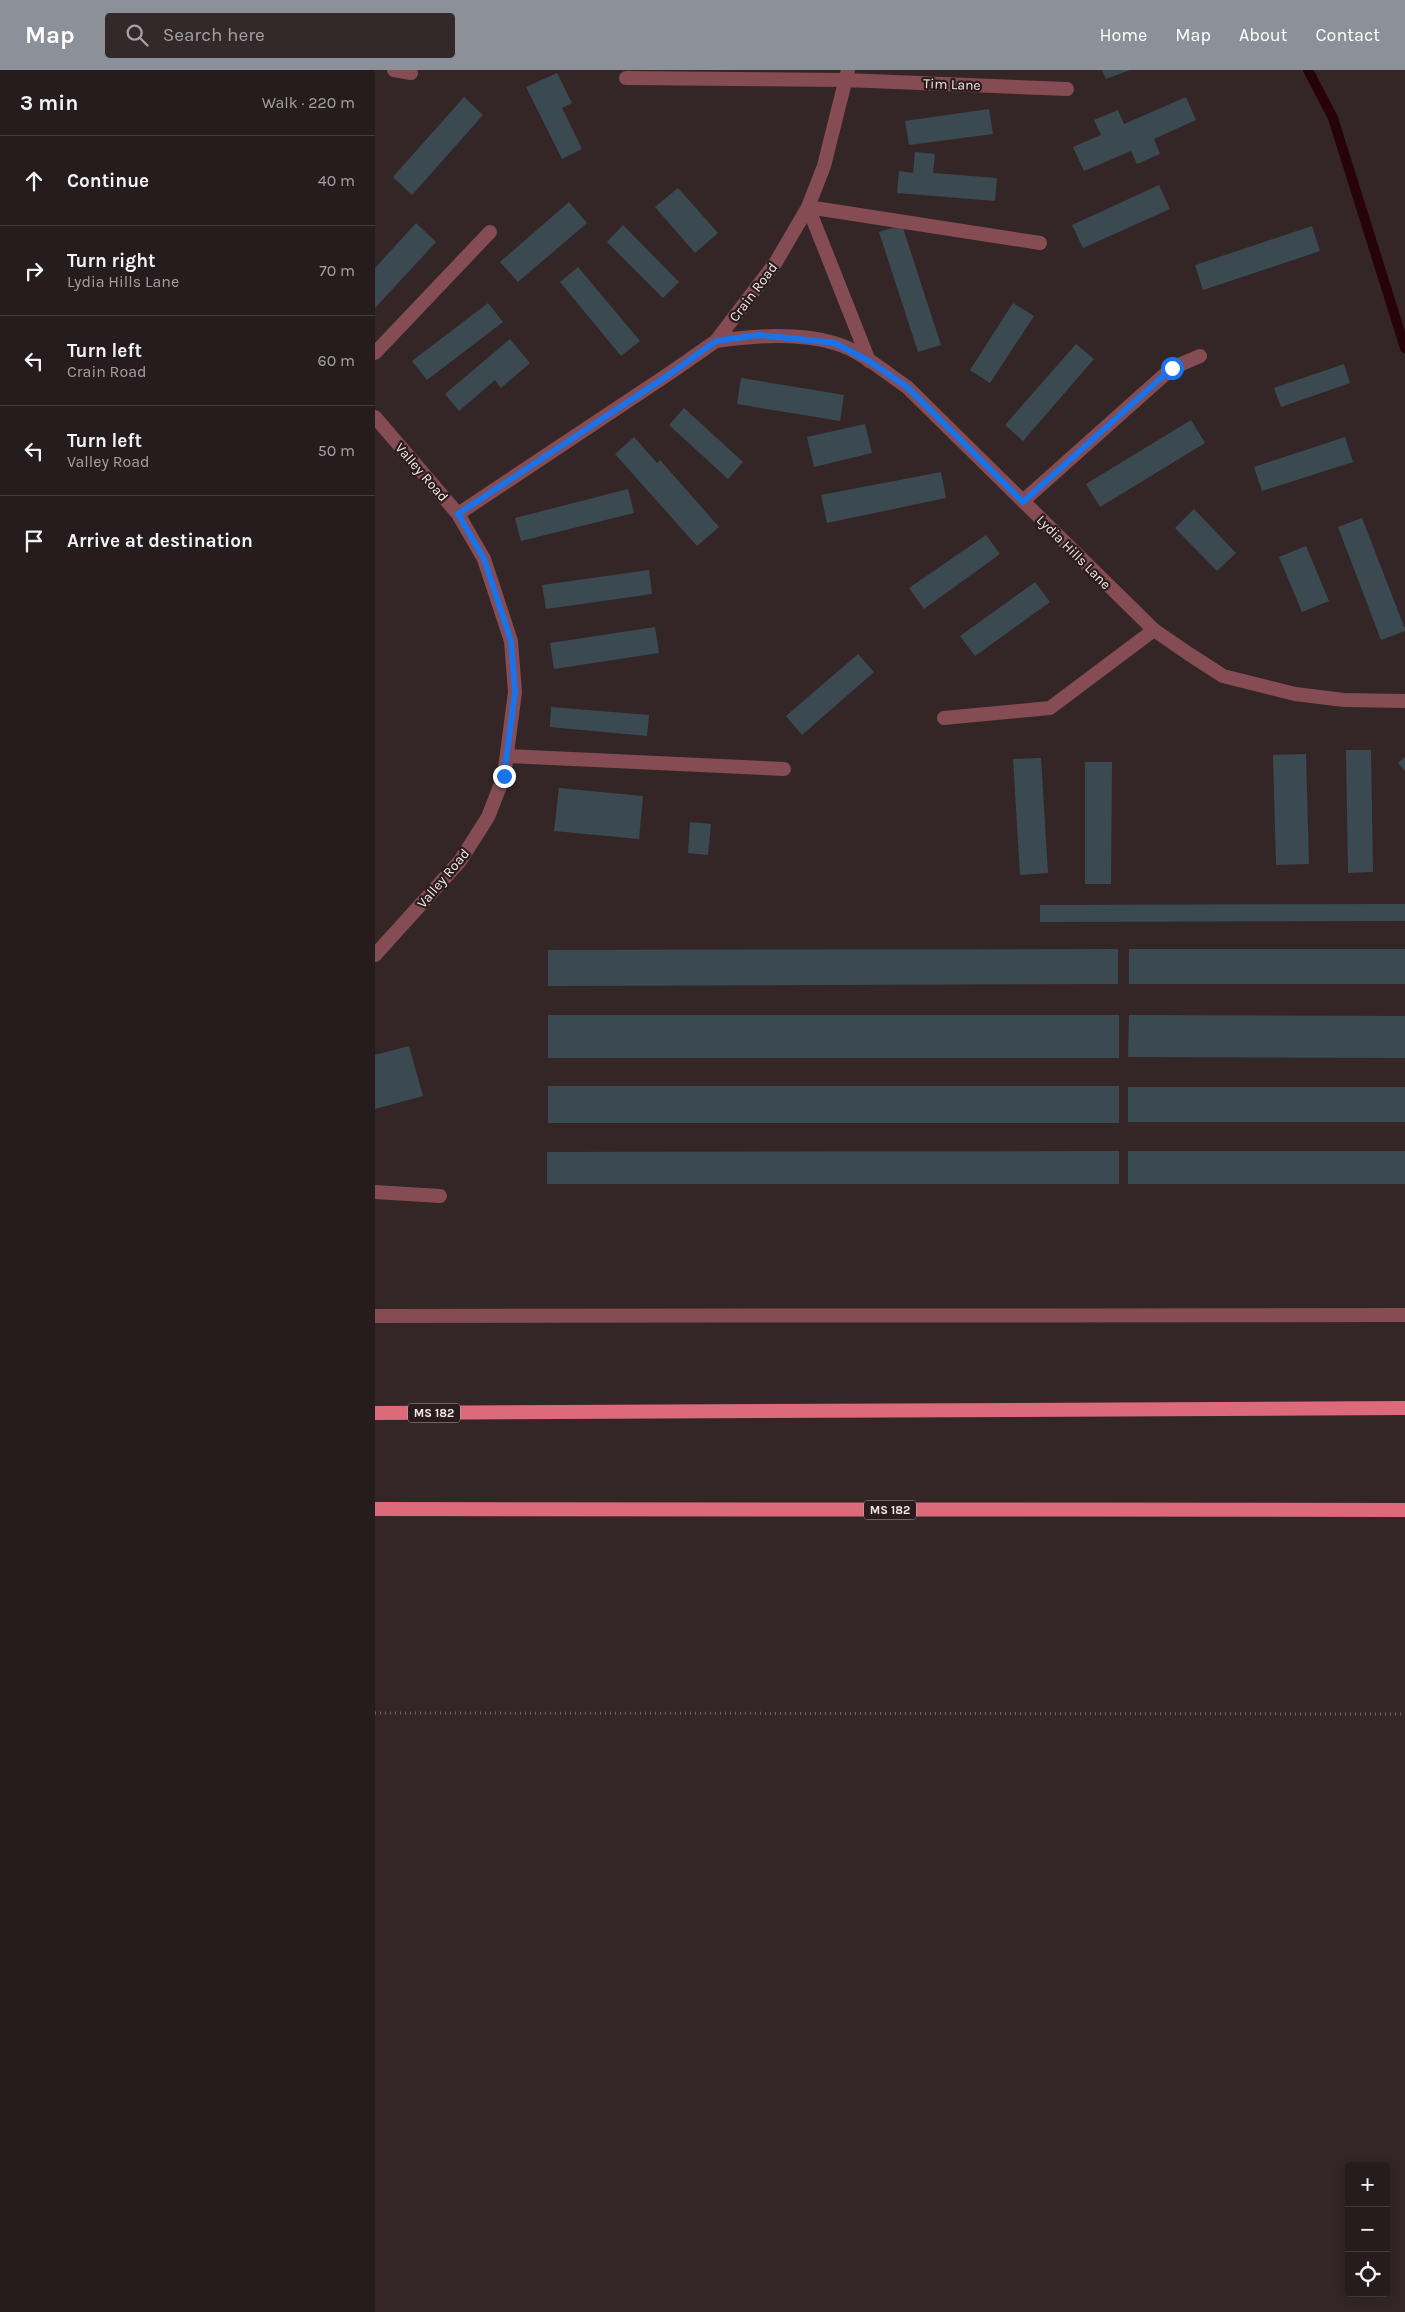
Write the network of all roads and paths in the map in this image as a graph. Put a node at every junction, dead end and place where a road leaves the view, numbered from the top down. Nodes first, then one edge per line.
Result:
1 (394, 70) edge
2 (411, 73) dead end
3 (847, 75) edge
4 (627, 78) dead end
5 (1067, 89) dead end
6 (808, 207) junction
7 (490, 232) dead end
8 (1040, 243) dead end
9 (716, 341) junction
10 (375, 352) edge
11 (1200, 356) dead end
12 (869, 361) junction
13 (375, 417) edge
14 (1023, 502) junction
15 (458, 514) junction
16 (1154, 630) junction
17 (1405, 701) edge
18 (944, 718) dead end
19 (507, 756) junction
20 (784, 769) dead end
21 (375, 954) edge
22 (375, 1192) edge
23 (440, 1196) dead end
24 (1405, 1314) edge
25 (375, 1316) edge
26 (1405, 1408) edge
27 (375, 1413) edge
28 (375, 1510) edge
29 (1405, 1510) edge
30 (375, 1713) edge
31 (1405, 1714) edge

1 - 2 street
3 - 4 street, Tim Lane
3 - 5 street, Tim Lane
3 - 6 street, Crain Road
6 - 8 street
6 - 9 street, Crain Road
6 - 12 street
7 - 10 street
9 - 12 street, Lydia Hills Lane
9 - 15 street, Crain Road
11 - 14 street
12 - 14 street, Lydia Hills Lane
13 - 15 street, Valley Road
14 - 16 street, Lydia Hills Lane
15 - 19 street, Valley Road
16 - 17 street, Lydia Hills Lane
16 - 18 street
19 - 20 street
19 - 21 street, Valley Road
22 - 23 street
24 - 25 street
26 - 27 main road, MS 182
28 - 29 main road, MS 182
30 - 31 path

